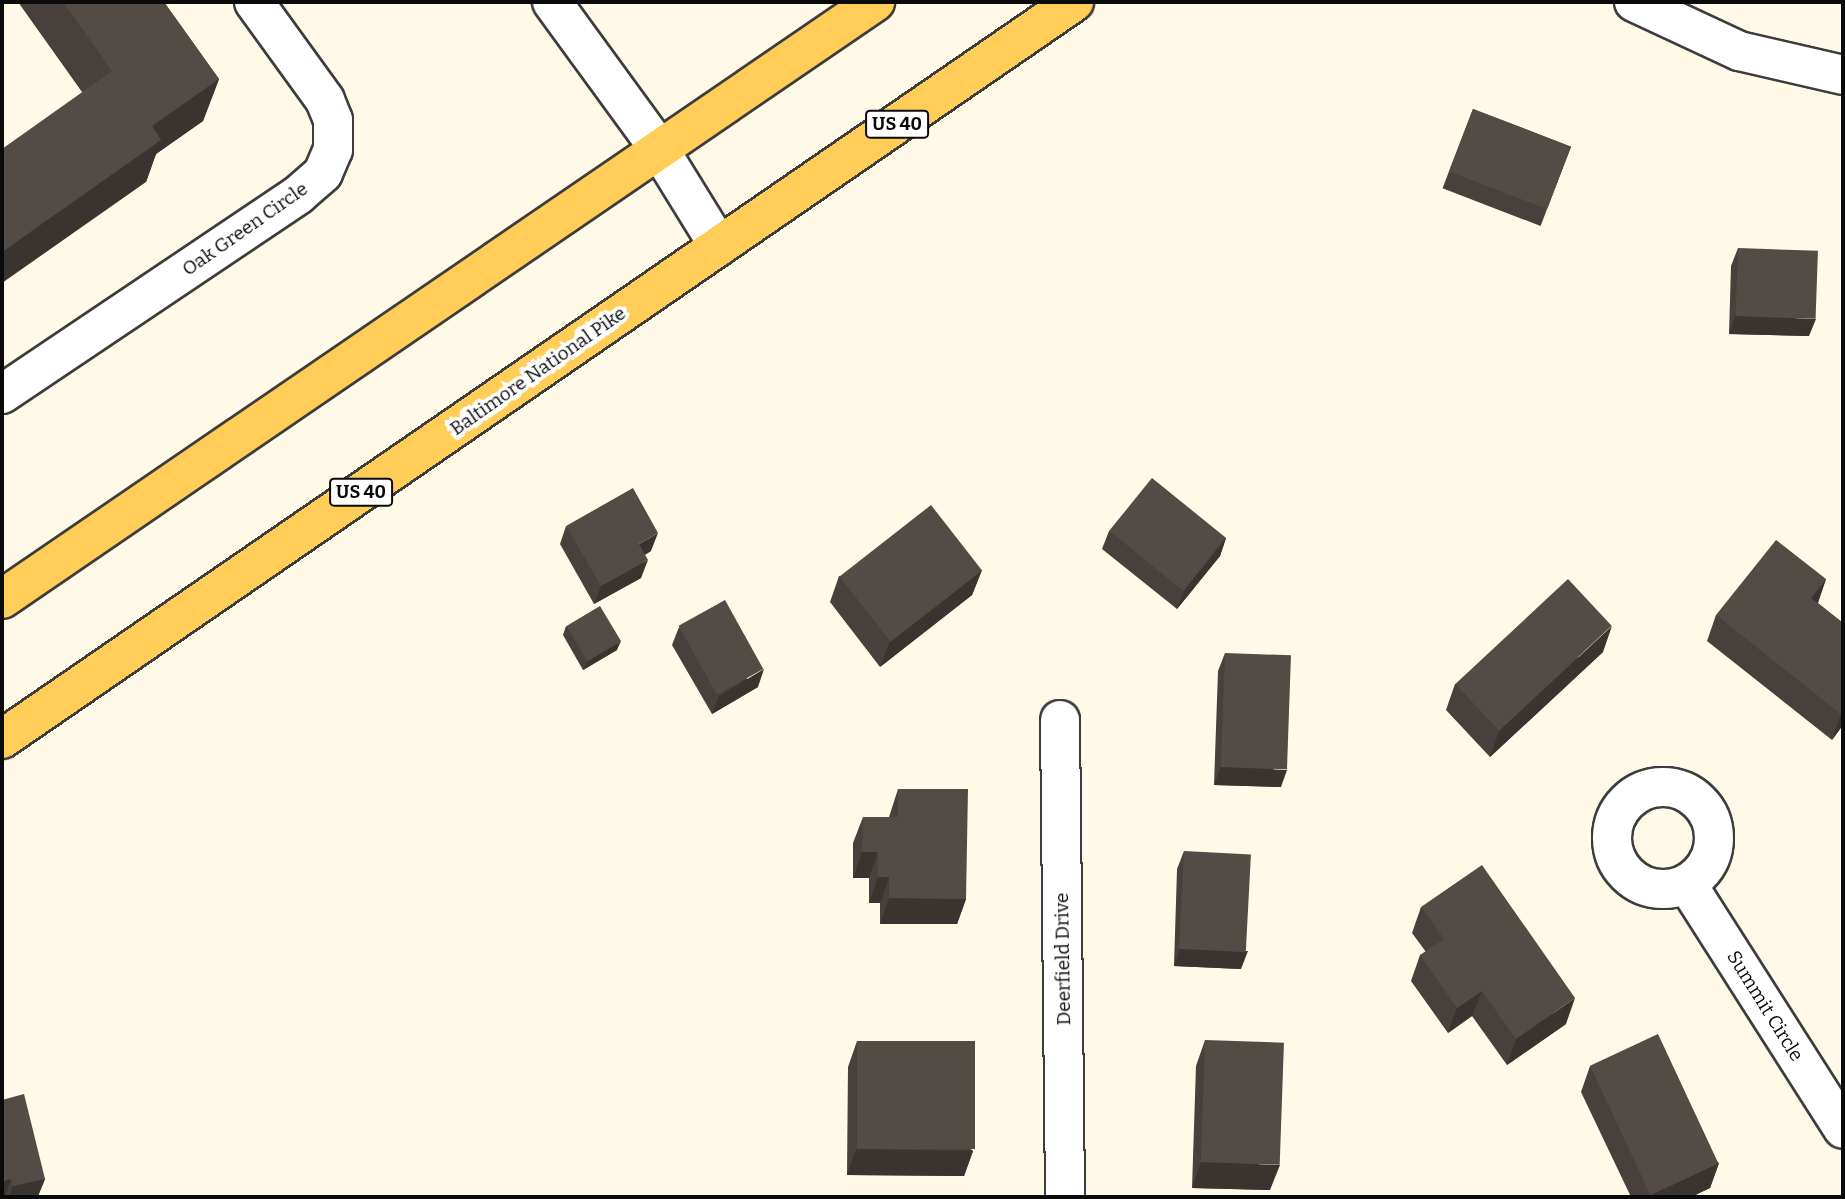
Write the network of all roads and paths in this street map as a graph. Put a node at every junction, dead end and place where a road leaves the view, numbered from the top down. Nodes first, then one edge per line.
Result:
1 (254, 2) edge
2 (552, 2) edge
3 (875, 2) edge
4 (1074, 2) edge
5 (1634, 2) edge
6 (1843, 75) edge
7 (659, 149) junction
8 (719, 246) junction
9 (2, 394) edge
10 (2, 600) edge
11 (1060, 720) dead end
12 (2, 739) edge
13 (1687, 884) dead end
14 (1843, 1129) edge
15 (1065, 1197) edge

1 - 9 street, Oak Green Circle
2 - 7 street
3 - 7 main road
4 - 8 main road, Baltimore National Pike / US 40
5 - 6 street
7 - 8 street
7 - 10 main road
8 - 12 main road, Baltimore National Pike / US 40
11 - 15 street, Deerfield Drive
13 - 14 street, Summit Circle

